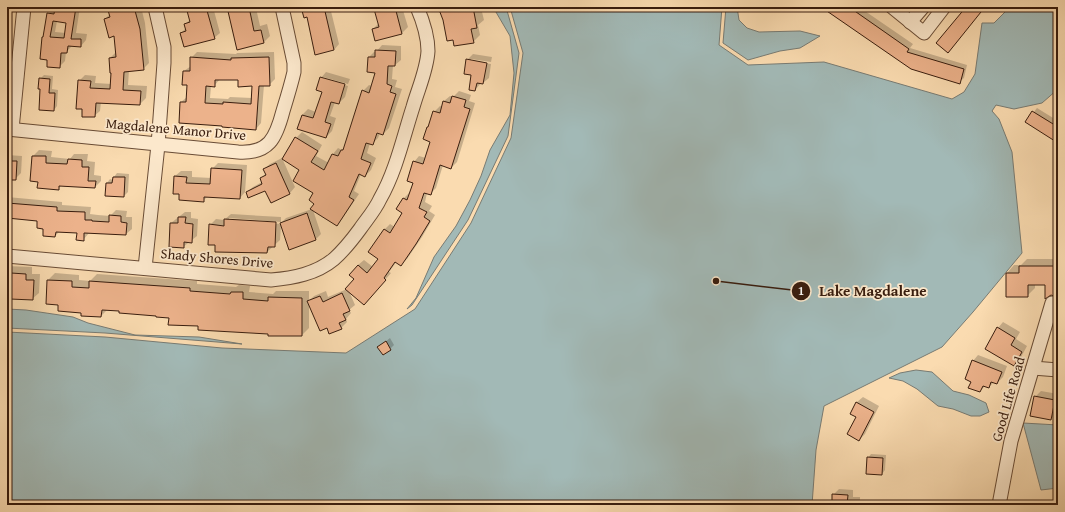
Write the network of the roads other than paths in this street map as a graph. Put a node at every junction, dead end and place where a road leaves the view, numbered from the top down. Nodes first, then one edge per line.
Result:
1 (24, 7) edge
2 (155, 7) edge
3 (282, 7) edge
4 (417, 7) edge
5 (892, 7) edge
6 (923, 7) edge
7 (944, 7) edge
8 (910, 22) junction
9 (9, 129) edge
10 (158, 145) junction
11 (7, 256) edge
12 (145, 268) junction
13 (1052, 303) dead end
14 (1033, 368) junction
15 (1058, 370) edge
16 (999, 505) edge

1 - 9 street
2 - 10 street
3 - 10 street, Magdalene Manor Drive
4 - 12 street, Shady Shores Drive
5 - 8 street
6 - 8 street
7 - 8 street
9 - 10 street, Magdalene Manor Drive
10 - 12 street
11 - 12 street, Shady Shores Drive
13 - 14 street, Good Life Road
14 - 15 street
14 - 16 street, Good Life Road

